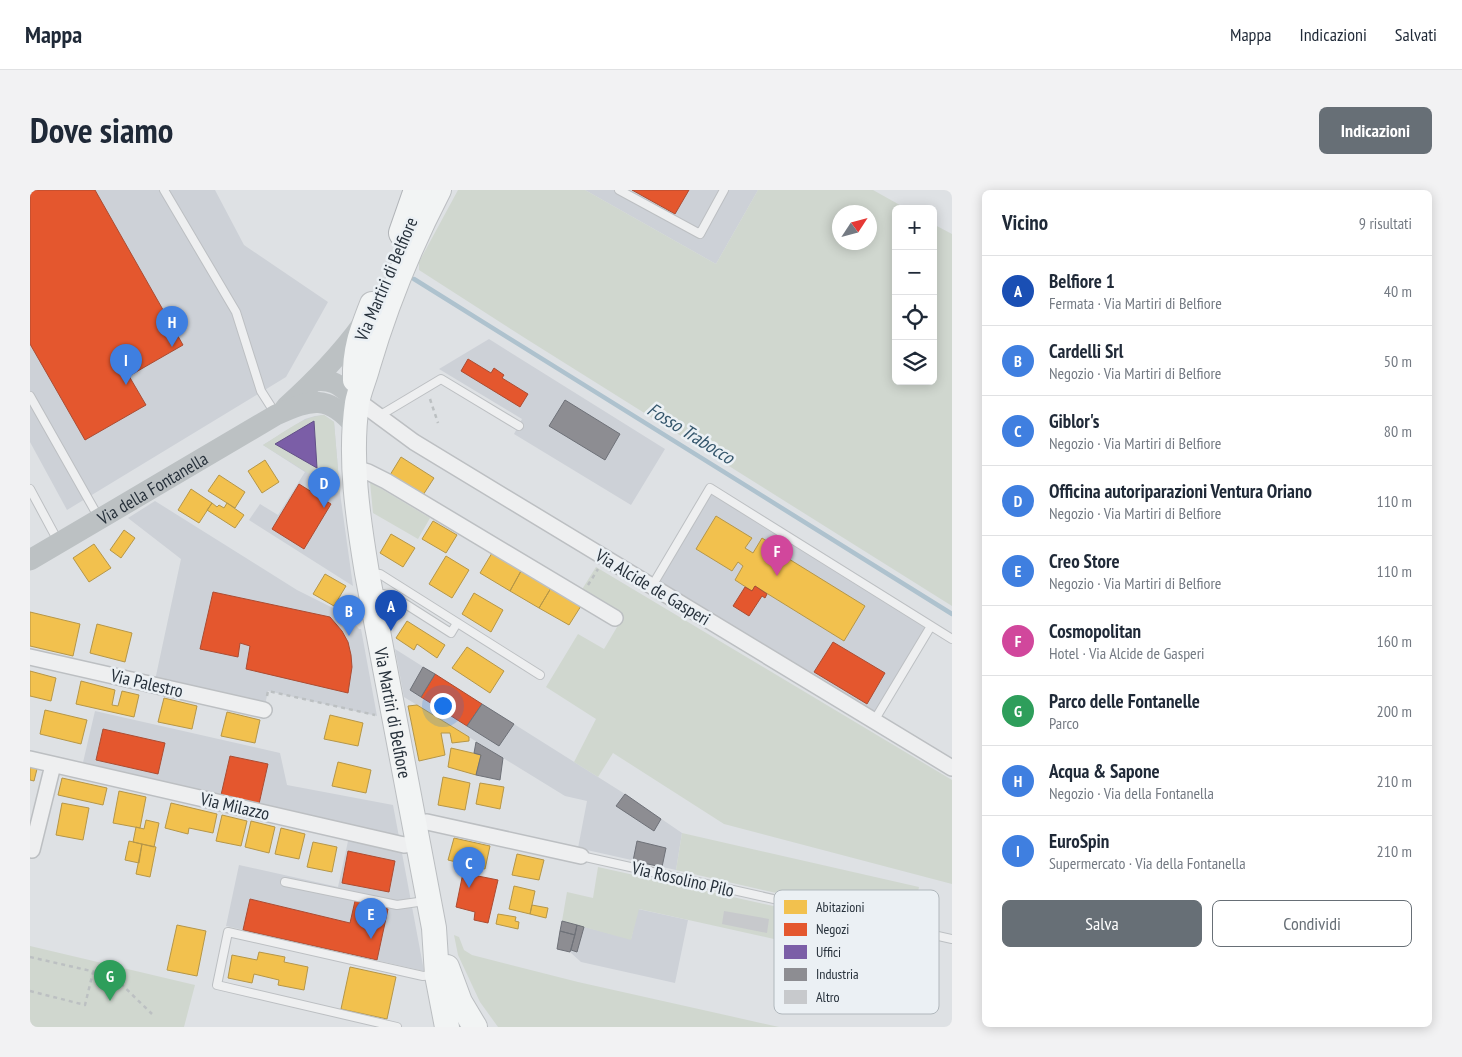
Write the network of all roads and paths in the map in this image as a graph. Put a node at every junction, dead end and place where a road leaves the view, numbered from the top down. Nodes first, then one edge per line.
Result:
1 (164, 190) edge
2 (418, 190) edge
3 (427, 190) edge
4 (439, 190) edge
5 (619, 190) edge
6 (724, 190) edge
7 (403, 233) junction
8 (365, 320) junction
9 (314, 381) junction
10 (426, 388) junction
11 (30, 396) edge
12 (357, 400) junction
13 (276, 415) junction
14 (379, 416) junction
15 (438, 423) dead end
16 (354, 426) junction
17 (519, 426) dead end
18 (355, 468) junction
19 (30, 489) edge
20 (100, 519) junction
21 (59, 543) junction
22 (30, 560) edge
23 (367, 573) junction
24 (652, 586) junction
25 (371, 596) junction
26 (615, 618) dead end
27 (457, 623) junction
28 (931, 626) junction
29 (952, 639) edge
30 (30, 657) edge
31 (540, 676) dead end
32 (264, 710) joint
33 (377, 716) dead end
34 (874, 721) junction
35 (30, 760) edge
36 (53, 765) junction
37 (952, 768) edge
38 (37, 798) edge
39 (416, 833) junction
40 (31, 854) edge
41 (581, 856) joint
42 (285, 882) dead end
43 (774, 899) edge
44 (429, 901) junction
45 (434, 928) junction
46 (939, 936) edge
47 (952, 939) edge
48 (30, 957) edge
49 (93, 971) junction
50 (437, 975) junction
51 (30, 991) edge
52 (152, 1014) dead end
53 (397, 1027) edge
54 (447, 1027) edge
55 (475, 1027) edge

1 - 13 lane
2 - 7 highway
3 - 7 main road, Via Martiri di Belfiore
4 - 12 main road, Via Martiri di Belfiore
5 - 6 lane
7 - 8 main road, Via Martiri di Belfiore
8 - 9 street
8 - 12 main road, Via Martiri di Belfiore
9 - 12 street
9 - 13 street
10 - 14 lane
10 - 15 path
10 - 17 lane
11 - 20 lane
12 - 14 street, Via Alcide de Gasperi
12 - 16 main road, Via Martiri di Belfiore
13 - 16 street
13 - 20 street, Via della Fontanella
14 - 24 street, Via Alcide de Gasperi
16 - 18 main road, Via Martiri di Belfiore
18 - 23 main road, Via Martiri di Belfiore
18 - 26 street
19 - 21 lane
20 - 21 street, Via della Fontanella
21 - 22 street, Via della Fontanella
23 - 25 main road, Via Martiri di Belfiore
23 - 27 lane
24 - 28 lane
24 - 34 street, Via Alcide de Gasperi
25 - 27 lane
25 - 39 main road, Via Martiri di Belfiore
27 - 31 lane
28 - 29 lane
28 - 34 lane
30 - 32 street, Via Palestro
32 - 33 path
34 - 37 street, Via Alcide de Gasperi
35 - 36 street, Via Milazzo
36 - 38 street
36 - 39 street, Via Milazzo
38 - 40 street
39 - 41 street, Via Rosolino Pilo
39 - 44 main road, Via Martiri di Belfiore
41 - 43 lane, Via Rosolino Pilo
42 - 44 lane
44 - 45 main road, Via Martiri di Belfiore
45 - 50 main road, Via Martiri di Belfiore
45 - 55 main road, Via Martiri di Belfiore
46 - 47 lane, Via Rosolino Pilo
48 - 49 path
49 - 51 path
49 - 52 path
50 - 53 lane
50 - 54 main road, Via Martiri di Belfiore

